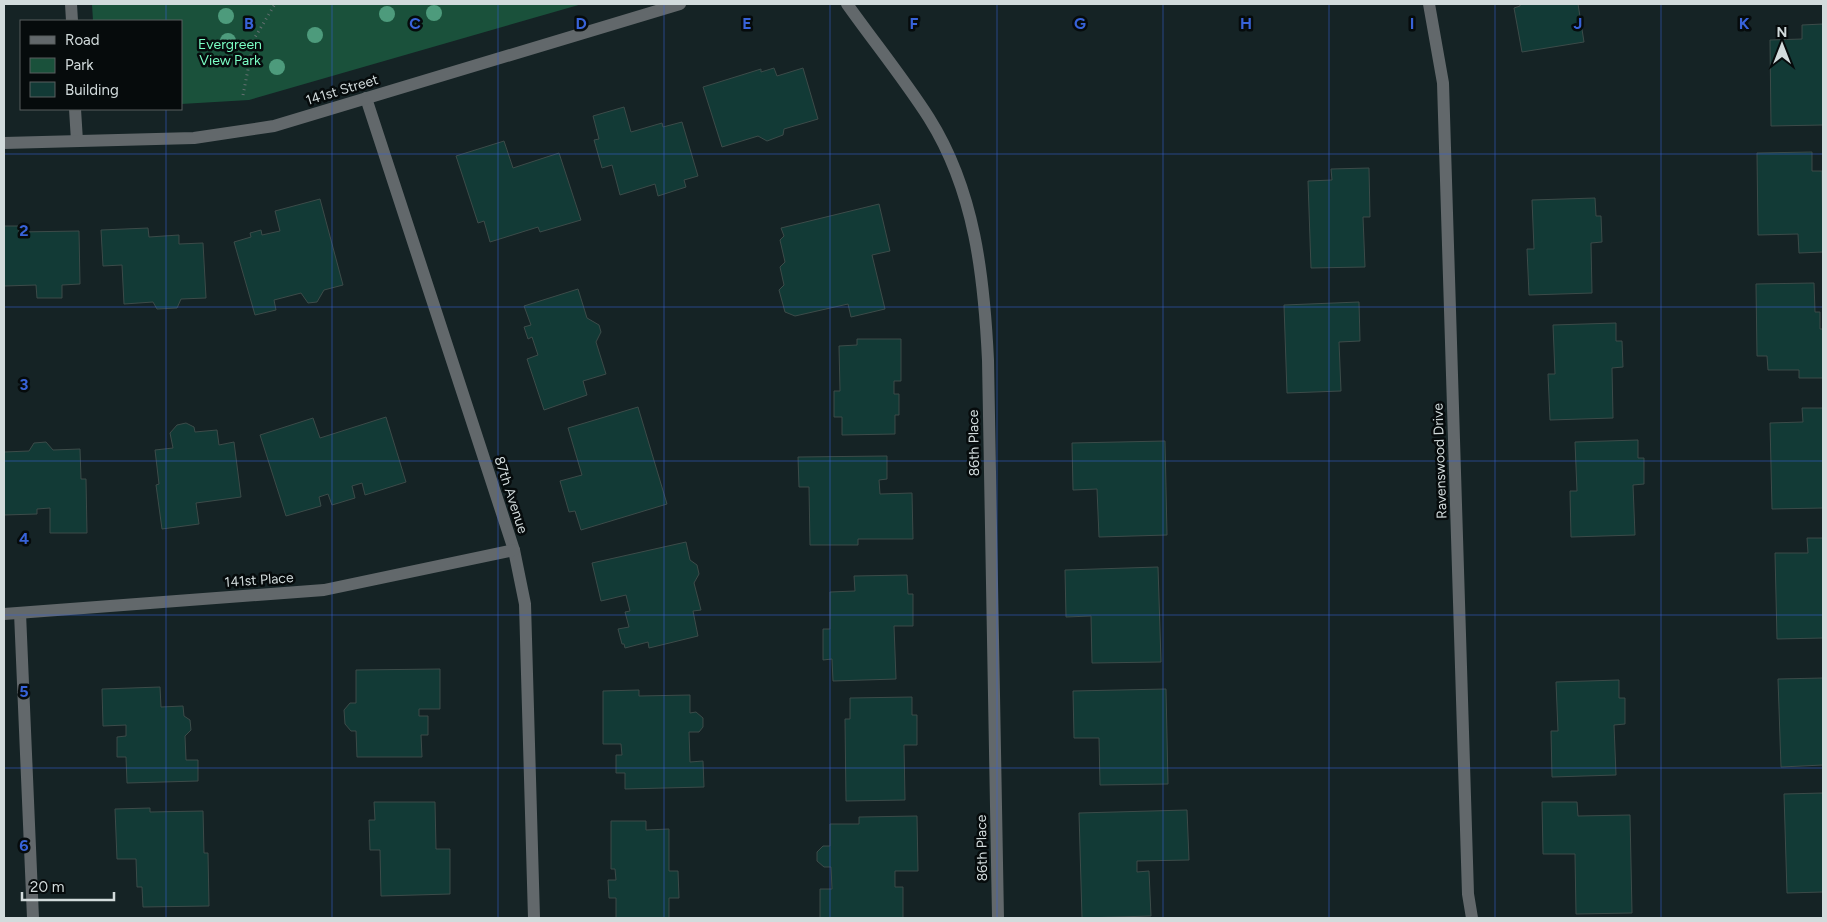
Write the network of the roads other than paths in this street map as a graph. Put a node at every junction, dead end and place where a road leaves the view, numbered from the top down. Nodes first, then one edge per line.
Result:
1 (71, 4) edge
2 (680, 4) edge
3 (847, 4) edge
4 (1429, 4) edge
5 (72, 20) edge
6 (366, 98) junction
7 (75, 110) edge
8 (77, 141) junction
9 (4, 143) edge
10 (514, 550) junction
11 (4, 614) edge
12 (20, 614) junction
13 (33, 918) edge
14 (534, 918) edge
15 (998, 918) edge
16 (1472, 918) edge

1 - 5 street
2 - 6 street, 141st Street
3 - 15 street, 86th Place
4 - 16 street, Ravenswood Drive
6 - 8 street, 141st Street
6 - 10 street, 87th Avenue
7 - 8 street
8 - 9 street, 141st Street
10 - 12 street, 141st Place
10 - 14 street, 87th Avenue
11 - 12 street, 141st Place
12 - 13 street

